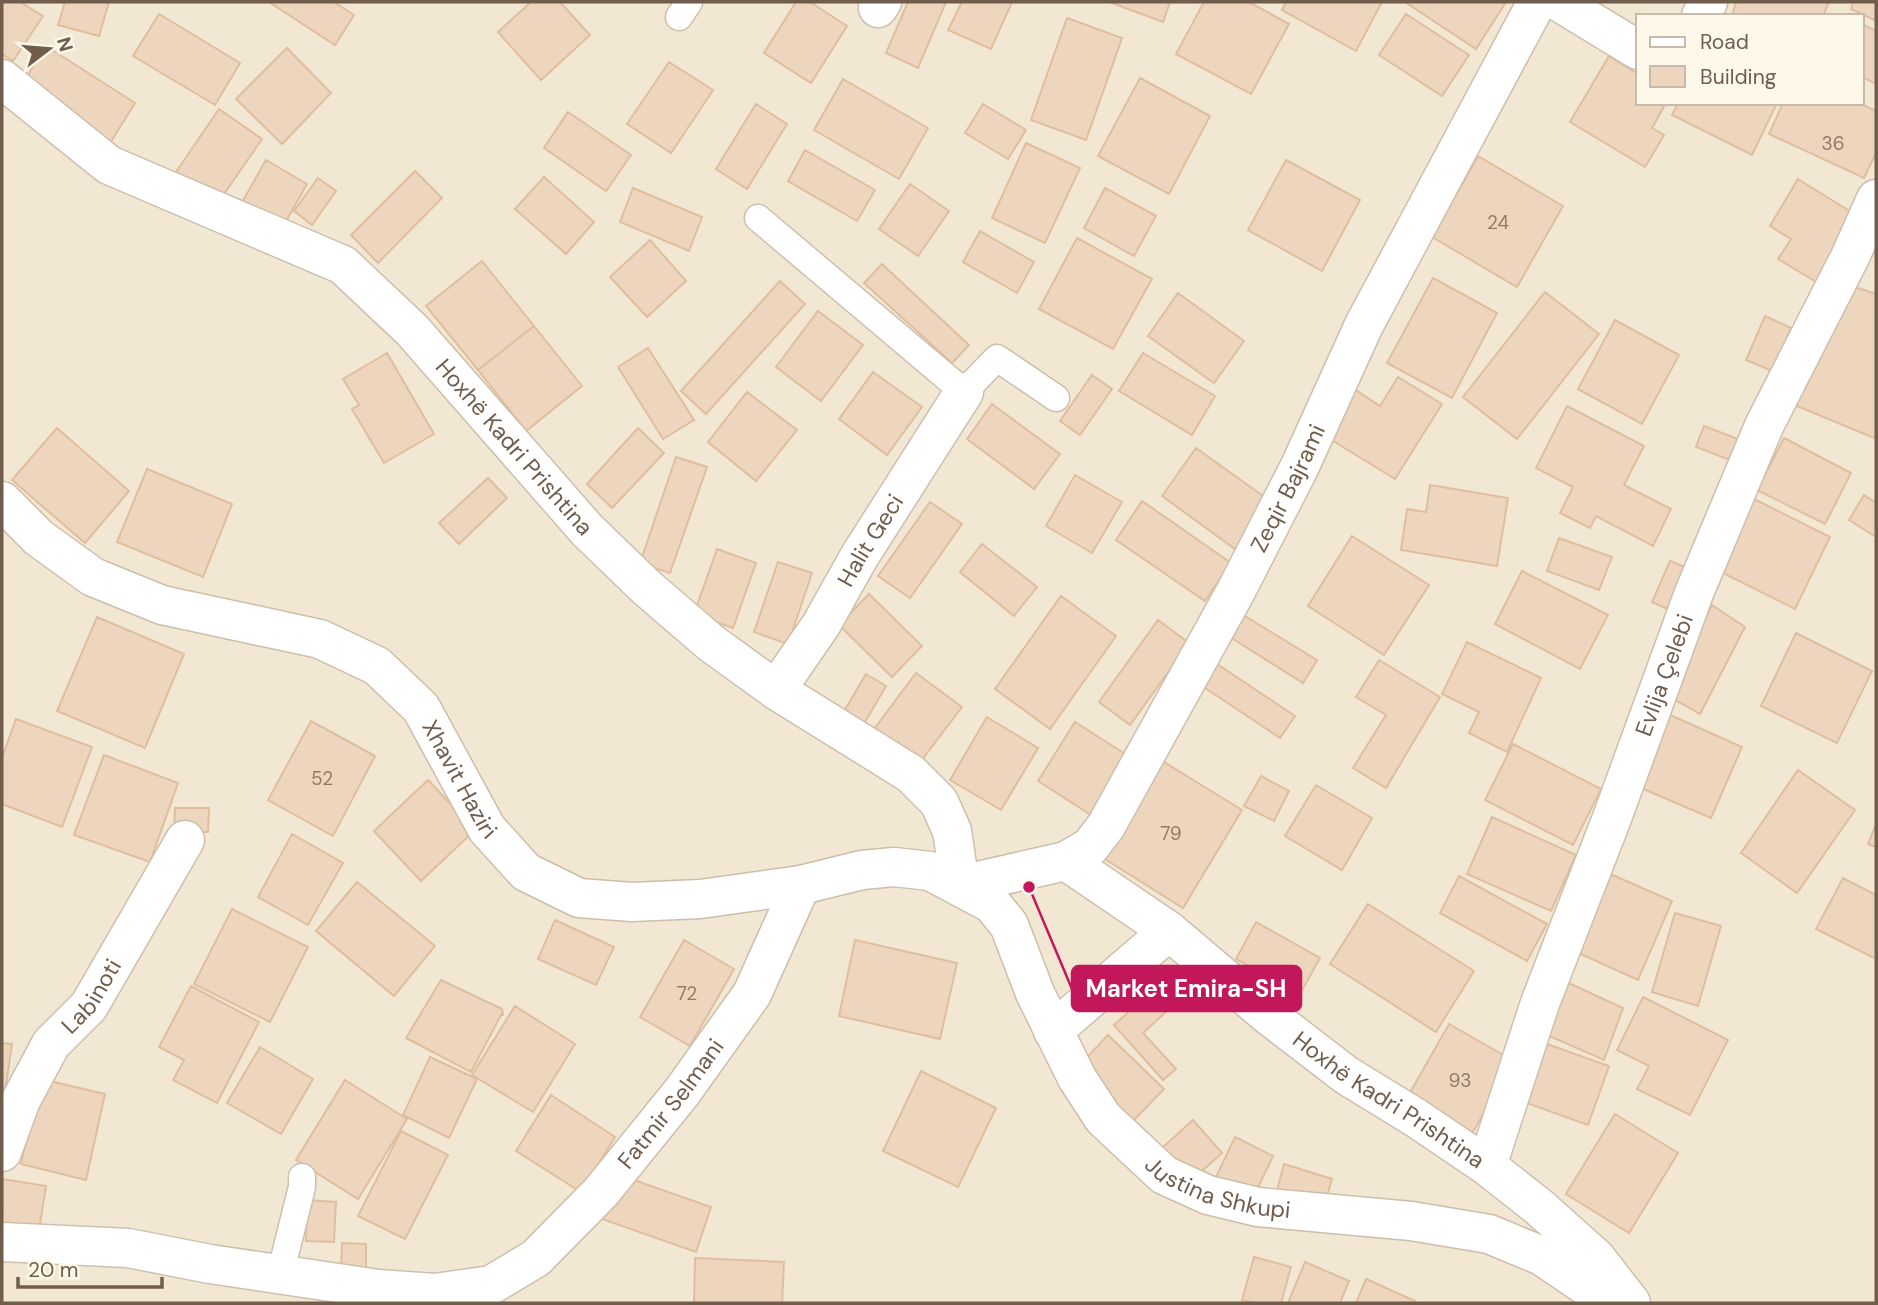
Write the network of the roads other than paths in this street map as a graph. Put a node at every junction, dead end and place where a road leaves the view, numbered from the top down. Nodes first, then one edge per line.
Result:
1 (1537, 2) edge
2 (1559, 2) edge
3 (1636, 49) edge
4 (2, 79) edge
5 (1876, 199) edge
6 (758, 218) dead end
7 (964, 392) junction
8 (1056, 398) dead end
9 (2, 501) edge
10 (776, 690) junction
11 (185, 840) dead end
12 (1066, 861) junction
13 (801, 885) junction
14 (960, 885) junction
15 (1169, 930) junction
16 (1053, 1031) junction
17 (2, 1152) edge
18 (1487, 1166) junction
19 (302, 1177) dead end
20 (2, 1242) edge
21 (279, 1275) junction
22 (498, 1294) edge
23 (1611, 1303) edge
24 (1631, 1303) edge

1 - 12 street, Zeqir Bajrami
2 - 3 street
4 - 10 street, Hoxhë Kadri Prishtina
5 - 18 street, Evlija Çelebi
6 - 7 lane
7 - 8 lane, Halit Geci
7 - 10 street, Halit Geci
9 - 13 street, Xhavit Haziri
10 - 14 street, Hoxhë Kadri Prishtina
11 - 17 street, Labinoti
12 - 14 street, Zeqir Bajrami
12 - 15 street, Hoxhë Kadri Prishtina
13 - 14 street, Xhavit Haziri
13 - 22 street, Fatmir Selmani
14 - 16 street, Justina Shkupi
15 - 16 street
15 - 18 street, Hoxhë Kadri Prishtina
16 - 23 street, Justina Shkupi
18 - 24 street, Hoxhë Kadri Prishtina
19 - 21 lane
20 - 21 street
21 - 22 street

